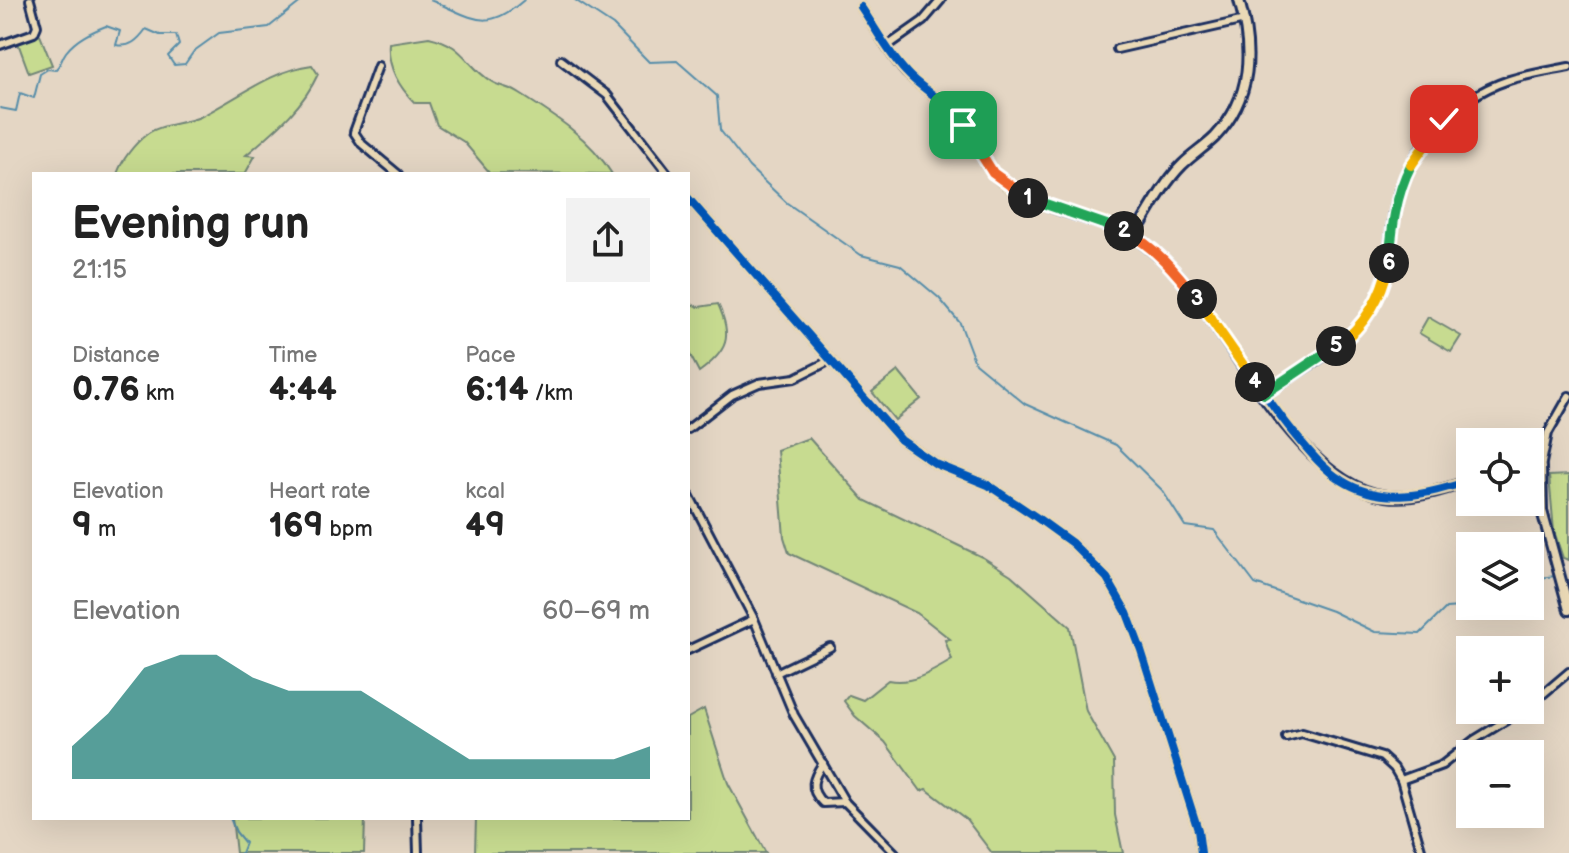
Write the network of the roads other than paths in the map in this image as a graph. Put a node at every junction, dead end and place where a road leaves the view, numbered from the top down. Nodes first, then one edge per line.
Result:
1 (30, 0) edge
2 (941, 0) edge
3 (1239, 0) edge
4 (861, 7) dead end
5 (1245, 20) junction
6 (0, 45) edge
7 (886, 47) junction
8 (1117, 49) dead end
9 (561, 60) dead end
10 (378, 66) dead end
11 (1569, 67) edge
12 (396, 172) edge
13 (666, 172) edge
14 (690, 200) edge
15 (1134, 236) junction
16 (831, 360) junction
17 (1264, 394) junction
18 (1569, 396) edge
19 (690, 427) edge
20 (1544, 453) edge
21 (1456, 485) edge
22 (690, 497) edge
23 (1543, 516) edge
24 (1569, 610) edge
25 (754, 619) junction
26 (830, 647) dead end
27 (690, 649) edge
28 (1569, 672) edge
29 (776, 673) junction
30 (1544, 693) edge
31 (1500, 724) edge
32 (1286, 737) dead end
33 (823, 763) junction
34 (1401, 780) junction
35 (845, 802) junction
36 (417, 820) edge
37 (418, 853) edge
38 (895, 853) edge
39 (1201, 853) edge
40 (1422, 853) edge

1 - 6 street
2 - 7 street
3 - 5 street
4 - 7 street
5 - 8 street
5 - 15 street
7 - 15 street
9 - 13 street
10 - 12 street
11 - 17 street
14 - 16 street
15 - 17 street
16 - 19 street
16 - 39 street
17 - 21 street
18 - 20 street
22 - 25 street
23 - 24 street
25 - 27 street
25 - 29 street
26 - 29 street
28 - 30 street
29 - 33 street
31 - 34 street
32 - 34 street
33 - 35 street
33 - 35 street
34 - 40 street
35 - 38 street
36 - 37 street

